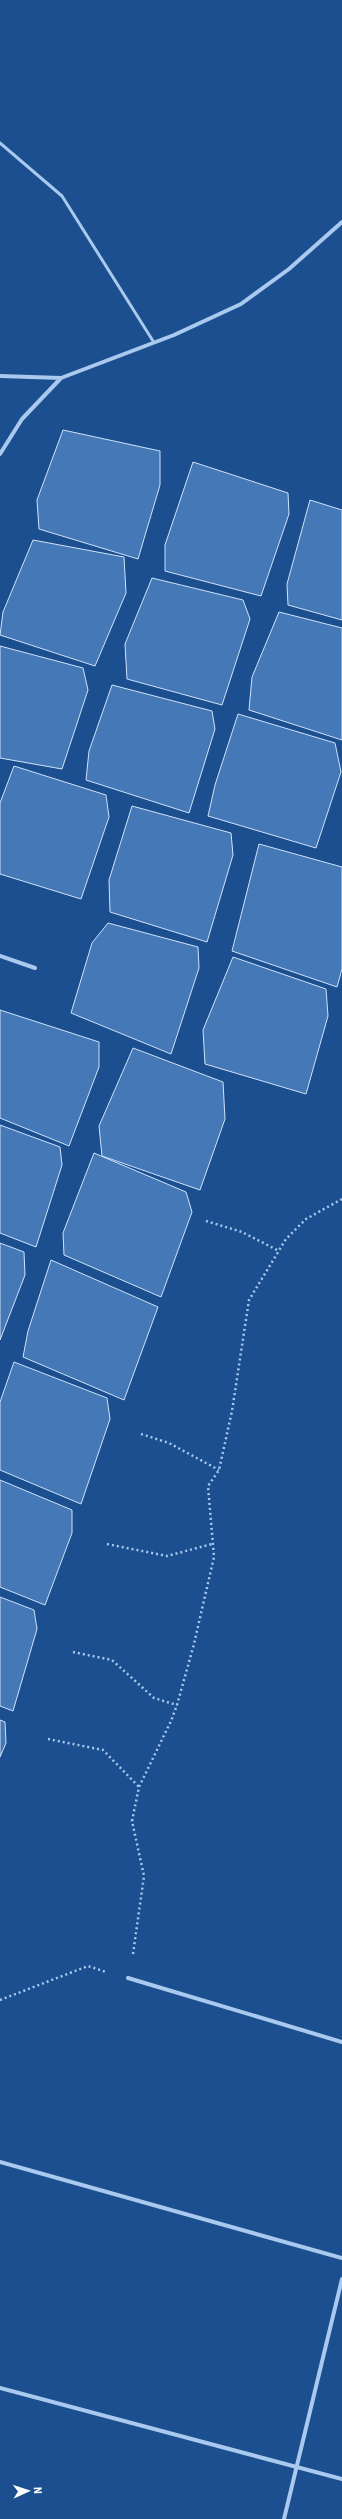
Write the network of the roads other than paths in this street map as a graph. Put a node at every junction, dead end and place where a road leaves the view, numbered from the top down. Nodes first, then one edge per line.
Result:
1 (0, 143) edge
2 (342, 222) edge
3 (153, 341) junction
4 (0, 376) edge
5 (61, 378) junction
6 (0, 454) edge
7 (0, 956) edge
8 (35, 968) dead end
9 (128, 1978) road end
10 (342, 2042) edge
11 (0, 2162) edge
12 (342, 2258) edge
13 (342, 2279) edge
14 (0, 2388) edge
15 (297, 2466) junction
16 (342, 2479) edge
17 (284, 2519) edge

1 - 3 lane
2 - 3 street
3 - 5 street
4 - 5 street
5 - 6 street
7 - 8 street
9 - 10 street
11 - 12 street
13 - 15 street
14 - 15 street
15 - 16 street
15 - 17 street

